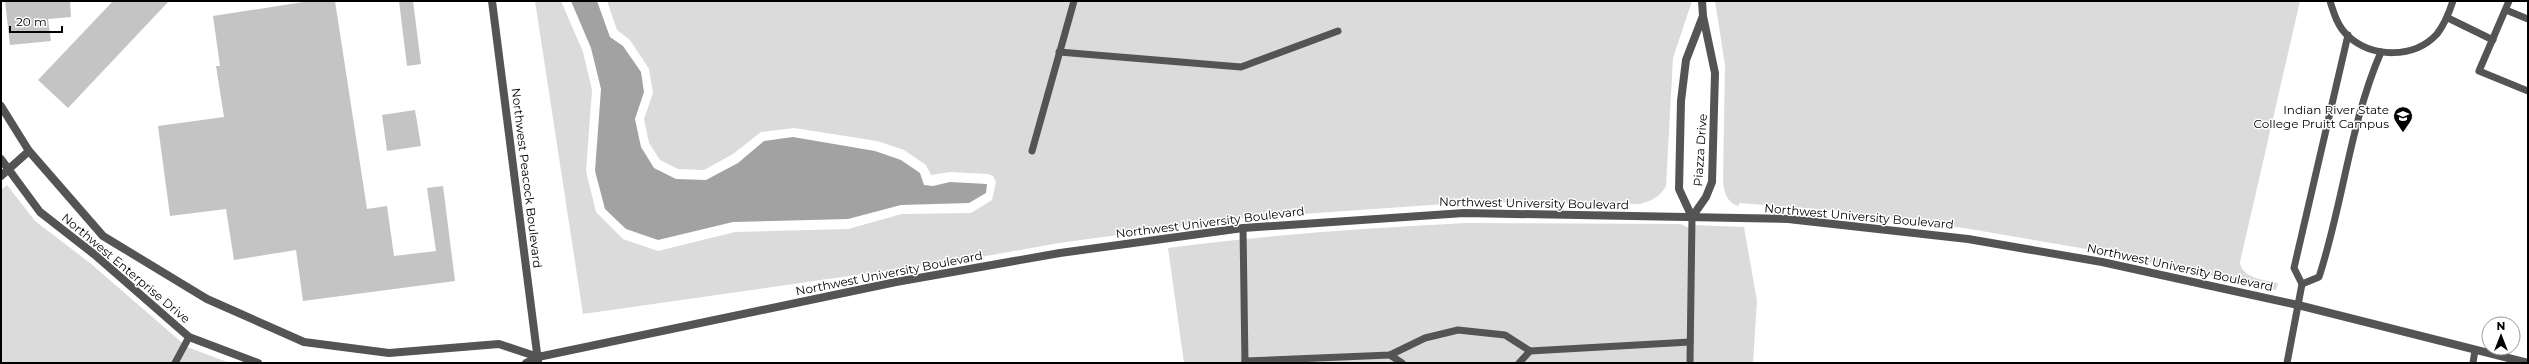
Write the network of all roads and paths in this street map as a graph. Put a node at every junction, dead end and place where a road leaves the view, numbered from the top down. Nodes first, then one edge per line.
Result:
1 (492, 1) edge
2 (1074, 1) edge
3 (1702, 1) edge
4 (2330, 1) edge
5 (2453, 1) edge
6 (2509, 1) edge
7 (2506, 10) junction
8 (1703, 16) junction
9 (2448, 18) junction
10 (2528, 19) edge
11 (1338, 31) dead end
12 (2348, 35) junction
13 (2493, 40) junction
14 (1059, 52) junction
15 (2381, 52) junction
16 (2528, 91) edge
17 (1, 106) edge
18 (29, 151) junction
19 (1032, 151) dead end
20 (1, 159) edge
21 (8, 170) junction
22 (1, 176) edge
23 (1692, 217) junction
24 (1244, 228) junction
25 (2302, 284) junction
26 (2298, 305) junction
27 (189, 337) junction
28 (1690, 342) junction
29 (2475, 350) junction
30 (1530, 351) junction
31 (1390, 356) junction
32 (540, 361) edge
33 (1245, 362) edge
34 (174, 363) edge
35 (258, 363) edge
36 (526, 363) edge
37 (1402, 363) edge
38 (1519, 363) edge
39 (1690, 363) edge
40 (2287, 363) edge
41 (2473, 363) edge
42 (2528, 363) edge

1 - 32 street, Northwest Peacock Boulevard
2 - 14 lane
3 - 8 street, Piazza Drive
4 - 12 lane
5 - 9 lane
6 - 7 lane
7 - 10 lane
7 - 13 lane
8 - 23 street, Piazza Drive
8 - 23 street, Piazza Drive
9 - 13 lane
9 - 15 lane
11 - 14 lane
12 - 15 lane
12 - 25 lane
13 - 16 lane
14 - 19 lane
15 - 25 lane
17 - 18 street, Northwest Enterprise Drive
18 - 21 street
18 - 32 street, Northwest Enterprise Drive
20 - 21 street, Northwest Enterprise Drive
21 - 22 street
21 - 27 street, Northwest Enterprise Drive
23 - 24 street, Northwest University Boulevard
23 - 26 street, Northwest University Boulevard
23 - 28 lane
24 - 32 street, Northwest University Boulevard
24 - 33 lane
25 - 26 lane
26 - 29 street, Northwest University Boulevard
26 - 40 lane
27 - 34 lane
27 - 35 street, Northwest Enterprise Drive
28 - 30 lane
28 - 39 lane
29 - 41 lane
29 - 42 street, Northwest University Boulevard
30 - 31 lane
30 - 38 lane
31 - 33 lane
31 - 37 lane
32 - 36 street

